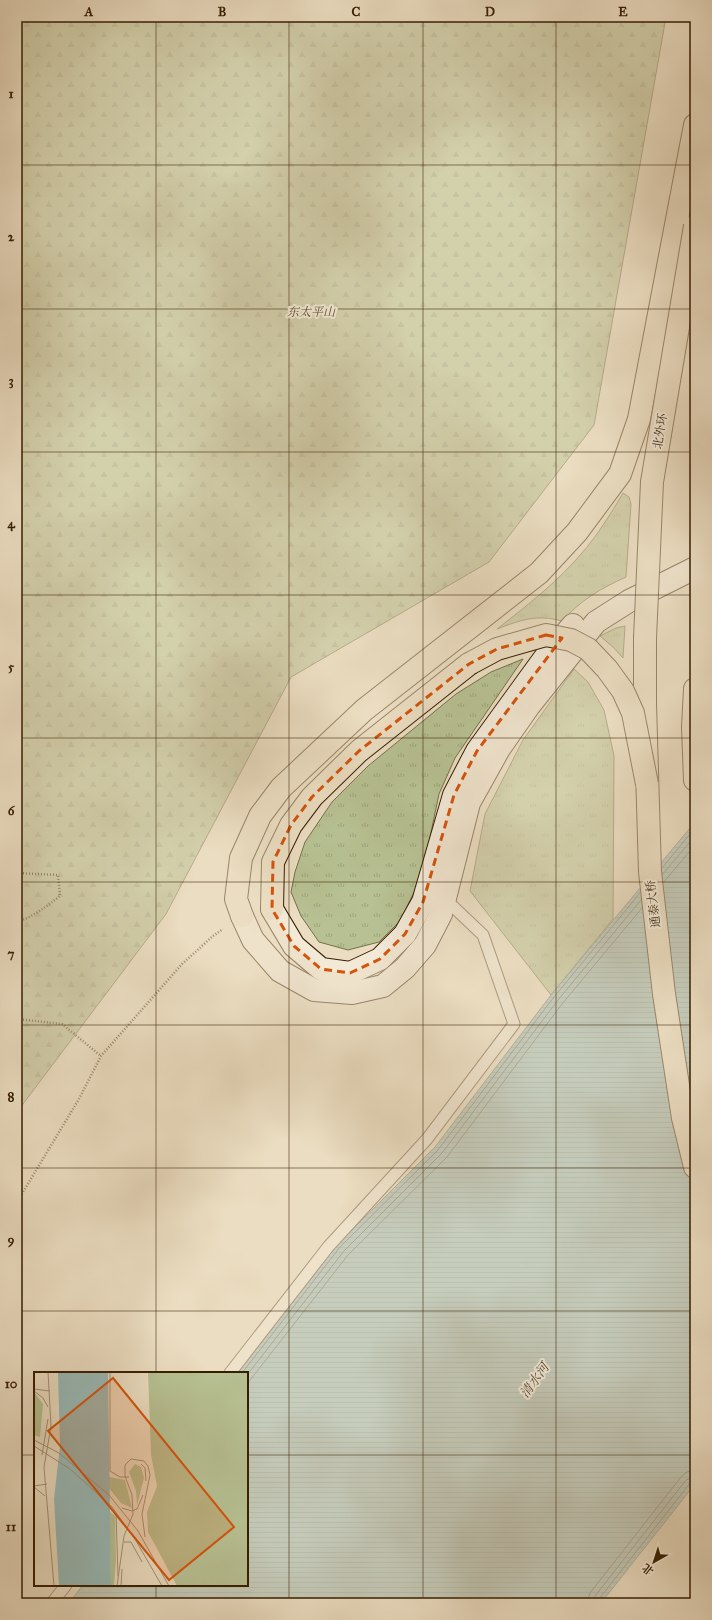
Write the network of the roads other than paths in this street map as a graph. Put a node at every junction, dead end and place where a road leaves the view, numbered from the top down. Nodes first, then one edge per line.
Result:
1 (695, 125) edge
2 (695, 226) edge
3 (695, 552) edge
4 (695, 568) edge
5 (645, 638) joint
6 (695, 689) edge
7 (694, 725) edge
8 (695, 778) edge
9 (647, 784) junction
10 (436, 894) junction
11 (272, 909) joint
12 (242, 916) joint
13 (695, 1167) edge
14 (231, 1372) edge
15 (65, 1586) edge
16 (52, 1603) edge

1 - 12 highway
2 - 5 highway, 北外环, bridge
3 - 10 main road
4 - 10 main road
5 - 9 highway, 通泰大桥, bridge
6 - 7 highway
7 - 8 highway
9 - 11 highway, bridge
9 - 13 highway, 通泰大桥
10 - 11 main road
10 - 12 main road
10 - 14 lane
15 - 16 lane

